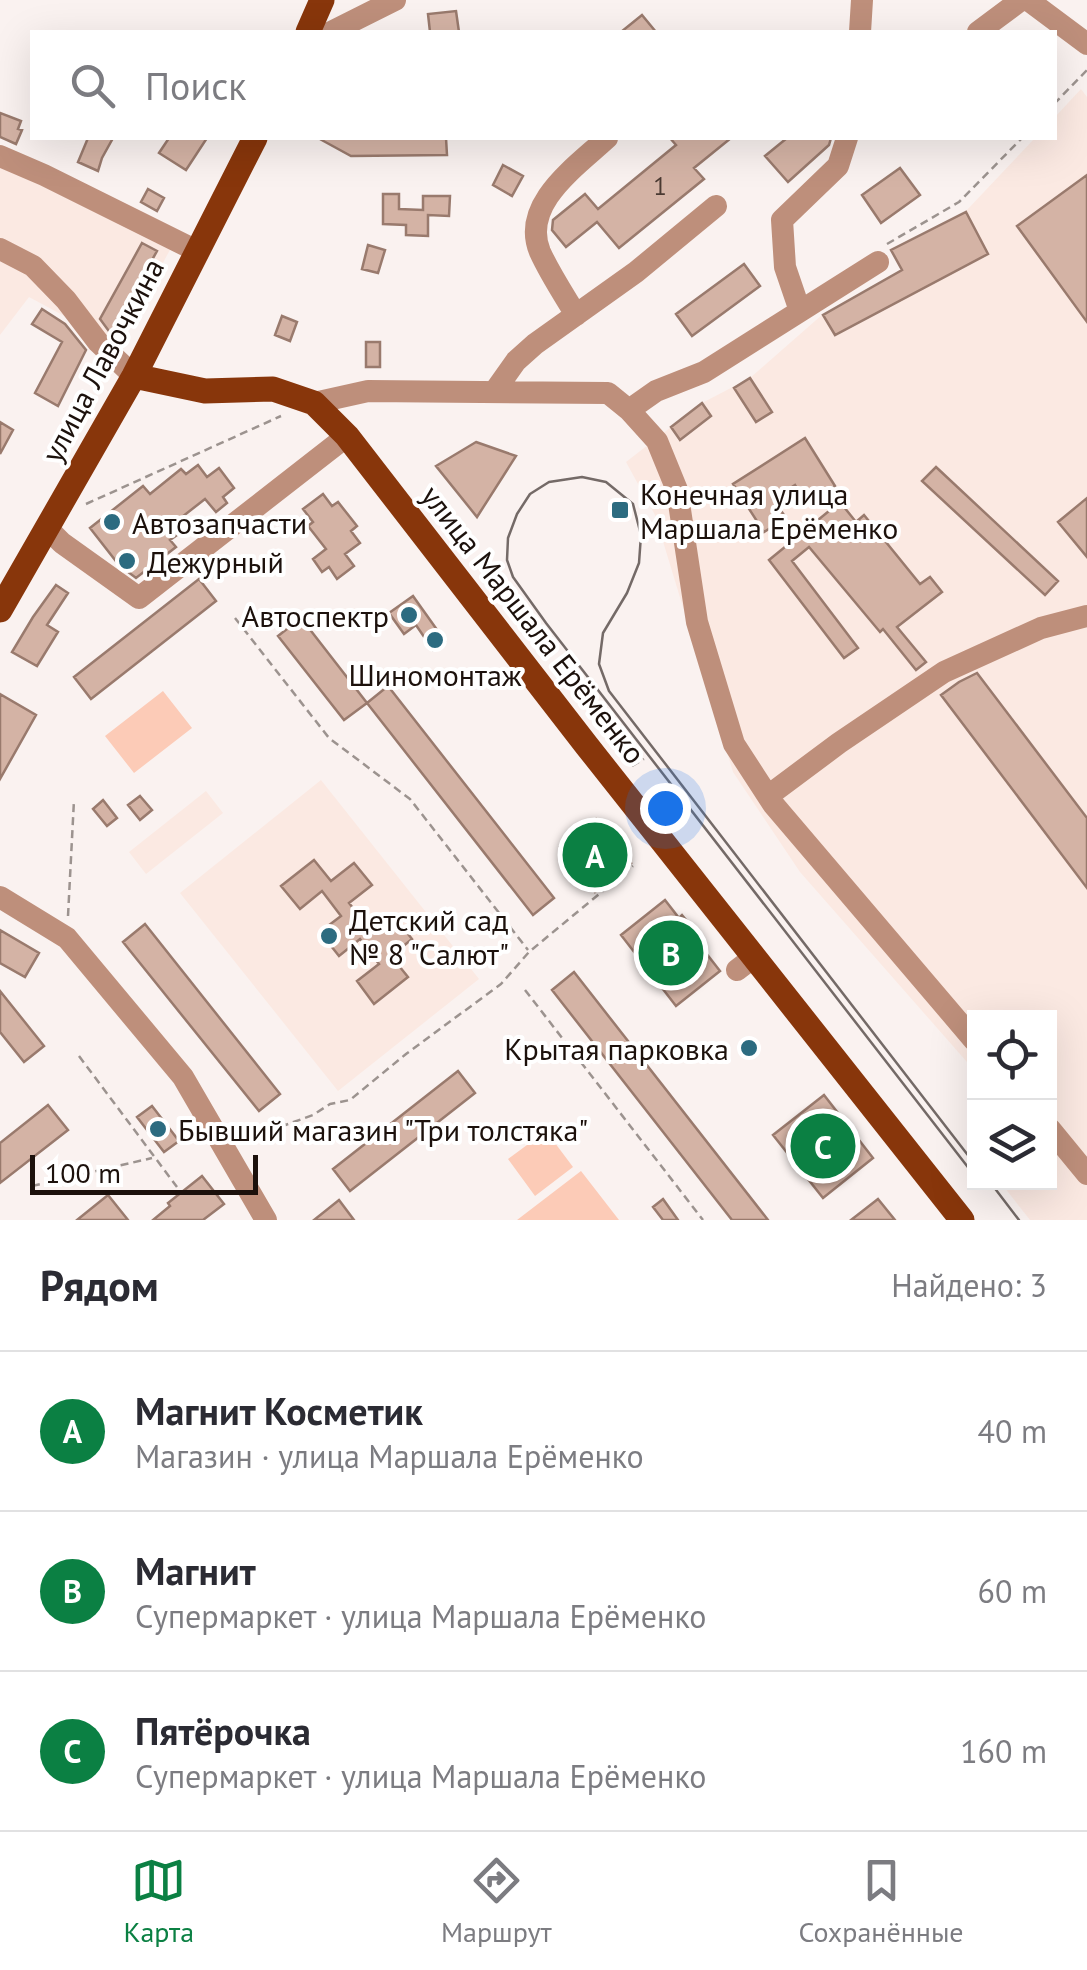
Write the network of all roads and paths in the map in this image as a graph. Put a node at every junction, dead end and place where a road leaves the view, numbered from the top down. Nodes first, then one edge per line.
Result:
1 (322, 0) edge
2 (395, 0) edge
3 (862, 0) edge
4 (1025, 0) edge
5 (309, 30) edge
6 (335, 30) edge
7 (860, 30) edge
8 (981, 30) edge
9 (1087, 44) edge
10 (1087, 70) edge
11 (1057, 101) edge
12 (254, 140) edge
13 (606, 140) edge
14 (846, 140) edge
15 (1020, 140) edge
16 (0, 156) edge
17 (716, 206) dead end
18 (0, 250) edge
19 (197, 251) junction
20 (878, 262) joint
21 (800, 311) junction
22 (576, 315) junction
23 (134, 376) junction
24 (494, 392) junction
25 (314, 402) junction
26 (630, 410) junction
27 (281, 416) dead end
28 (347, 436) junction
29 (86, 504) dead end
30 (47, 528) junction
31 (0, 610) edge
32 (1087, 616) edge
33 (235, 618) dead end
34 (604, 738) dead end
35 (628, 738) dead end
36 (644, 759) dead end
37 (627, 769) dead end
38 (663, 786) dead end
39 (768, 796) junction
40 (74, 800) dead end
41 (654, 804) dead end
42 (633, 866) dead end
43 (0, 896) edge
44 (66, 938) junction
45 (529, 952) junction
46 (525, 990) dead end
47 (967, 1032) edge
48 (79, 1056) dead end
49 (1057, 1138) edge
50 (224, 1147) junction
51 (154, 1158) junction
52 (1087, 1174) edge
53 (32, 1186) dead end
54 (177, 1187) dead end
55 (266, 1220) edge
56 (703, 1220) edge
57 (962, 1220) edge

1 - 5 main road
2 - 6 street
3 - 7 street
4 - 8 street
4 - 9 street
10 - 11 path
12 - 19 main road, улица Лавочкина
13 - 22 street
14 - 21 street
15 - 20 path
16 - 19 street
17 - 22 street
18 - 23 street
19 - 23 main road, улица Лавочкина
20 - 21 street
21 - 26 street
22 - 24 street
23 - 25 main road
23 - 30 main road, улица Лавочкина
24 - 25 street
24 - 26 street
25 - 28 main road, улица Маршала Ерёменко
26 - 39 street
27 - 29 path
28 - 30 street
28 - 57 main road, улица Маршала Ерёменко
30 - 31 main road, улица Лавочкина
32 - 39 street
33 - 45 path
34 - 35 path
36 - 37 path
38 - 41 path
39 - 47 street
40 - 44 path
42 - 45 path
43 - 44 street
44 - 50 street
45 - 50 path
46 - 56 path
48 - 51 path
49 - 52 street
50 - 55 street
51 - 53 path
51 - 54 path

